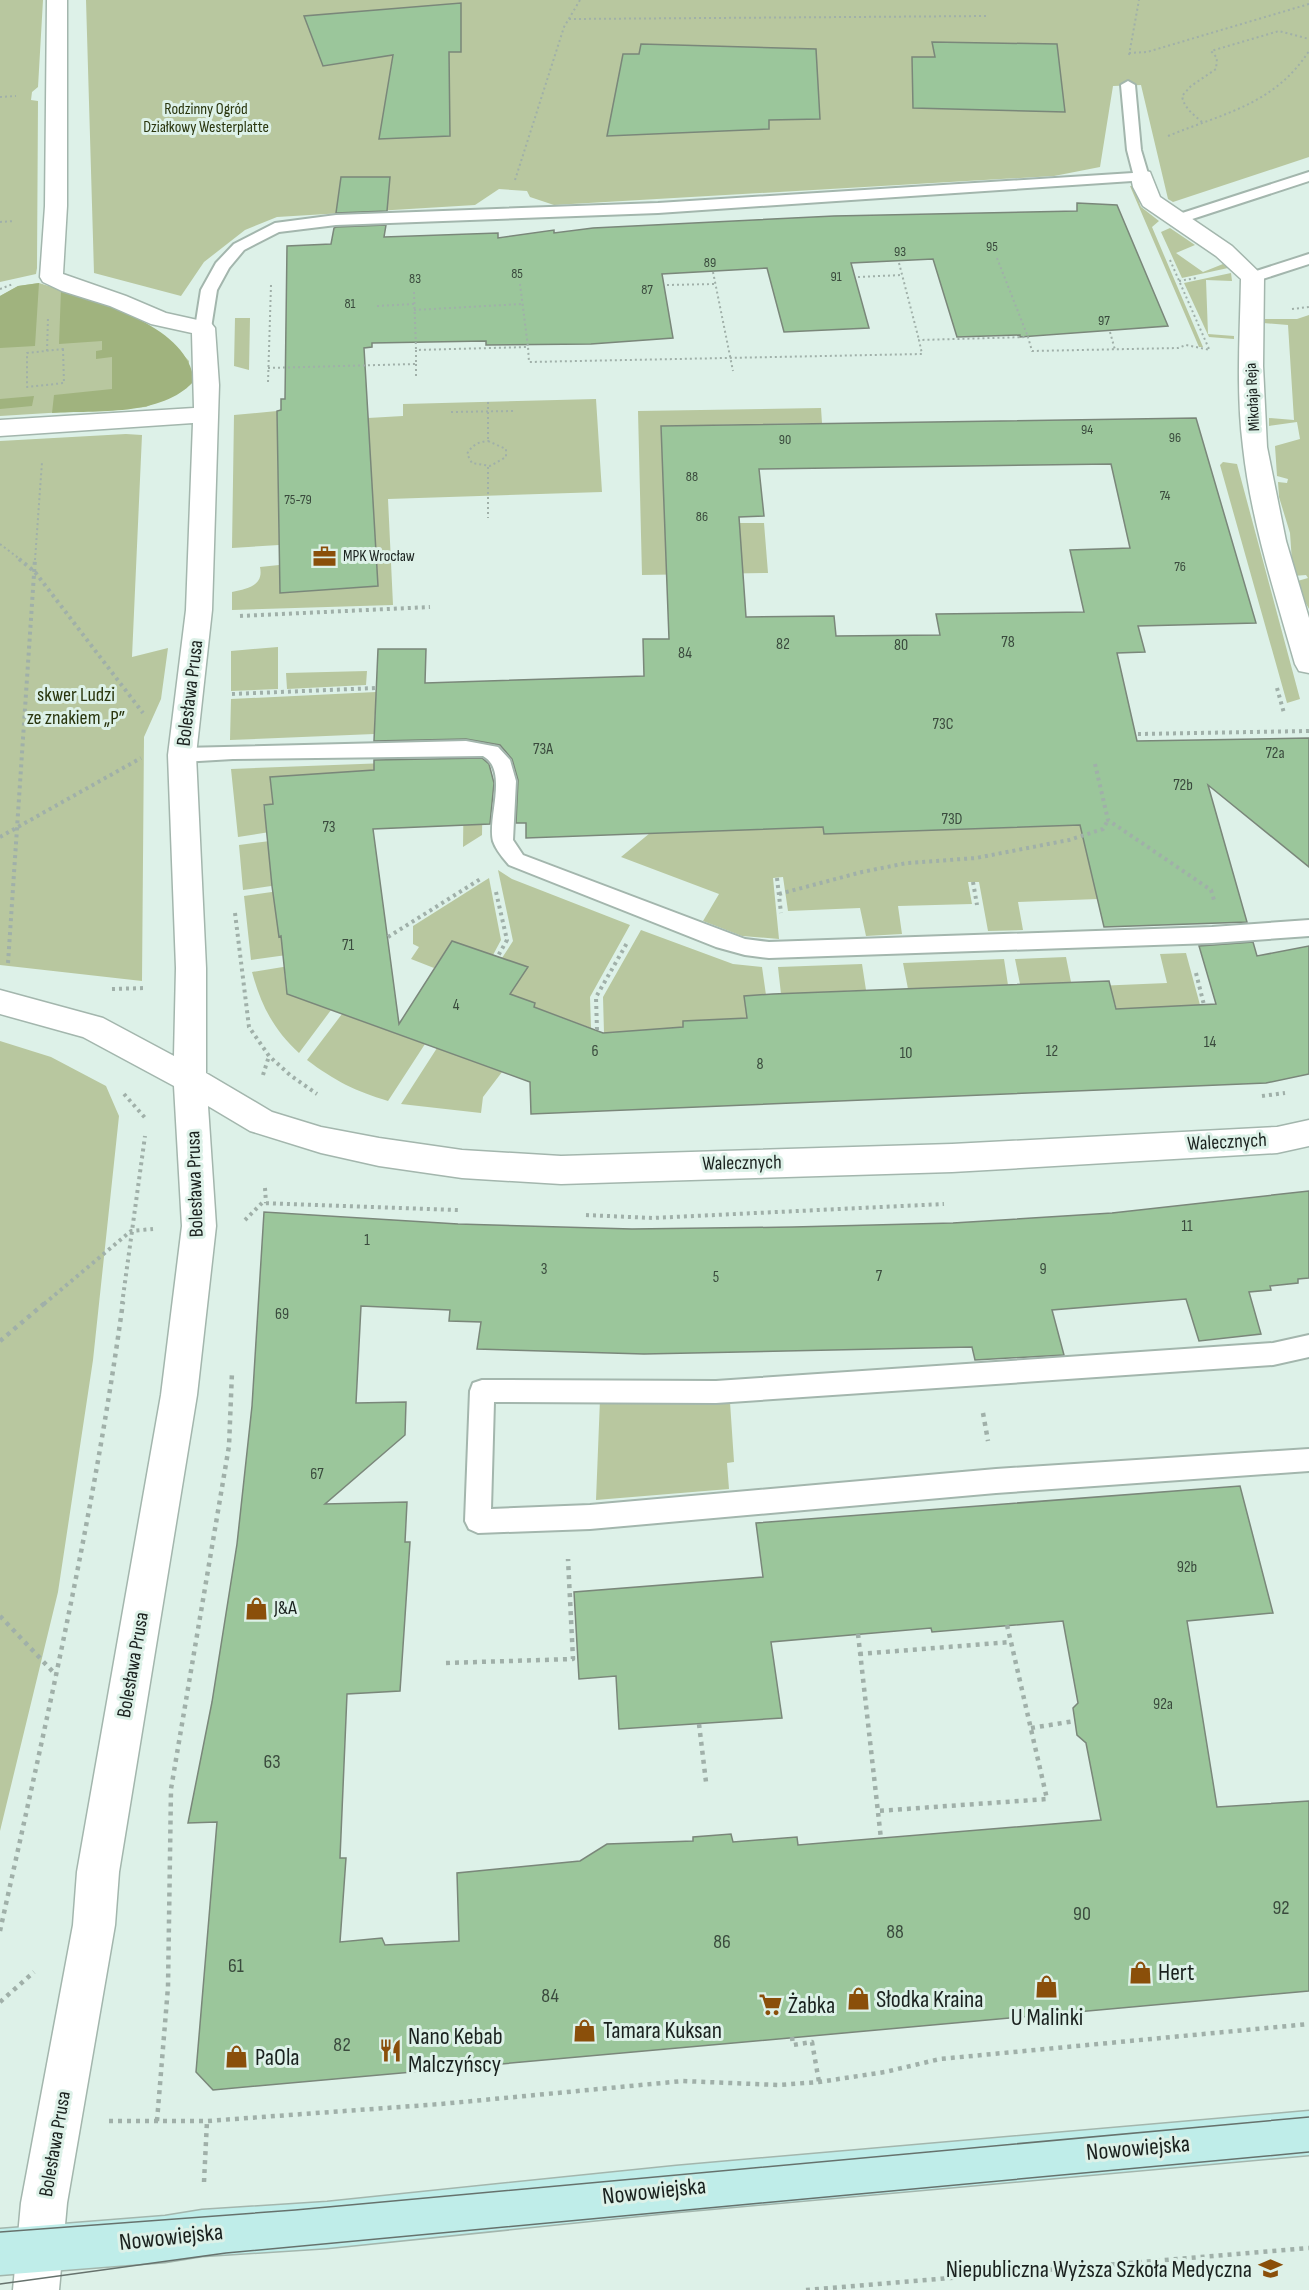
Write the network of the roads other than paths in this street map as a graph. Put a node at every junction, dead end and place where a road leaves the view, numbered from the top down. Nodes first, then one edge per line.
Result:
1 (57, 0) edge
2 (1128, 86) road end
3 (1309, 176) edge
4 (1142, 177) junction
5 (1178, 219) junction
6 (1309, 259) edge
7 (1253, 277) junction
8 (203, 328) junction
9 (206, 415) junction
10 (0, 428) edge
11 (1309, 664) edge
12 (182, 755) junction
13 (1309, 928) edge
14 (0, 1002) edge
15 (190, 1079) junction
16 (1309, 1133) edge
17 (1309, 1346) edge
18 (1309, 1460) edge
19 (1309, 2133) edge
20 (25, 2263) edge

1 - 8 street
2 - 4 lane
3 - 5 lane
4 - 5 street
4 - 8 lane
5 - 7 street
6 - 7 lane
7 - 11 street, Mikołaja Reja
8 - 9 street, Bolesława Prusa
9 - 10 street
9 - 12 street, Bolesława Prusa
12 - 13 lane
12 - 15 street, Bolesława Prusa
14 - 15 street
15 - 16 street, Walecznych
15 - 20 street, Bolesława Prusa
17 - 18 lane
19 - 20 street, Nowowiejska

